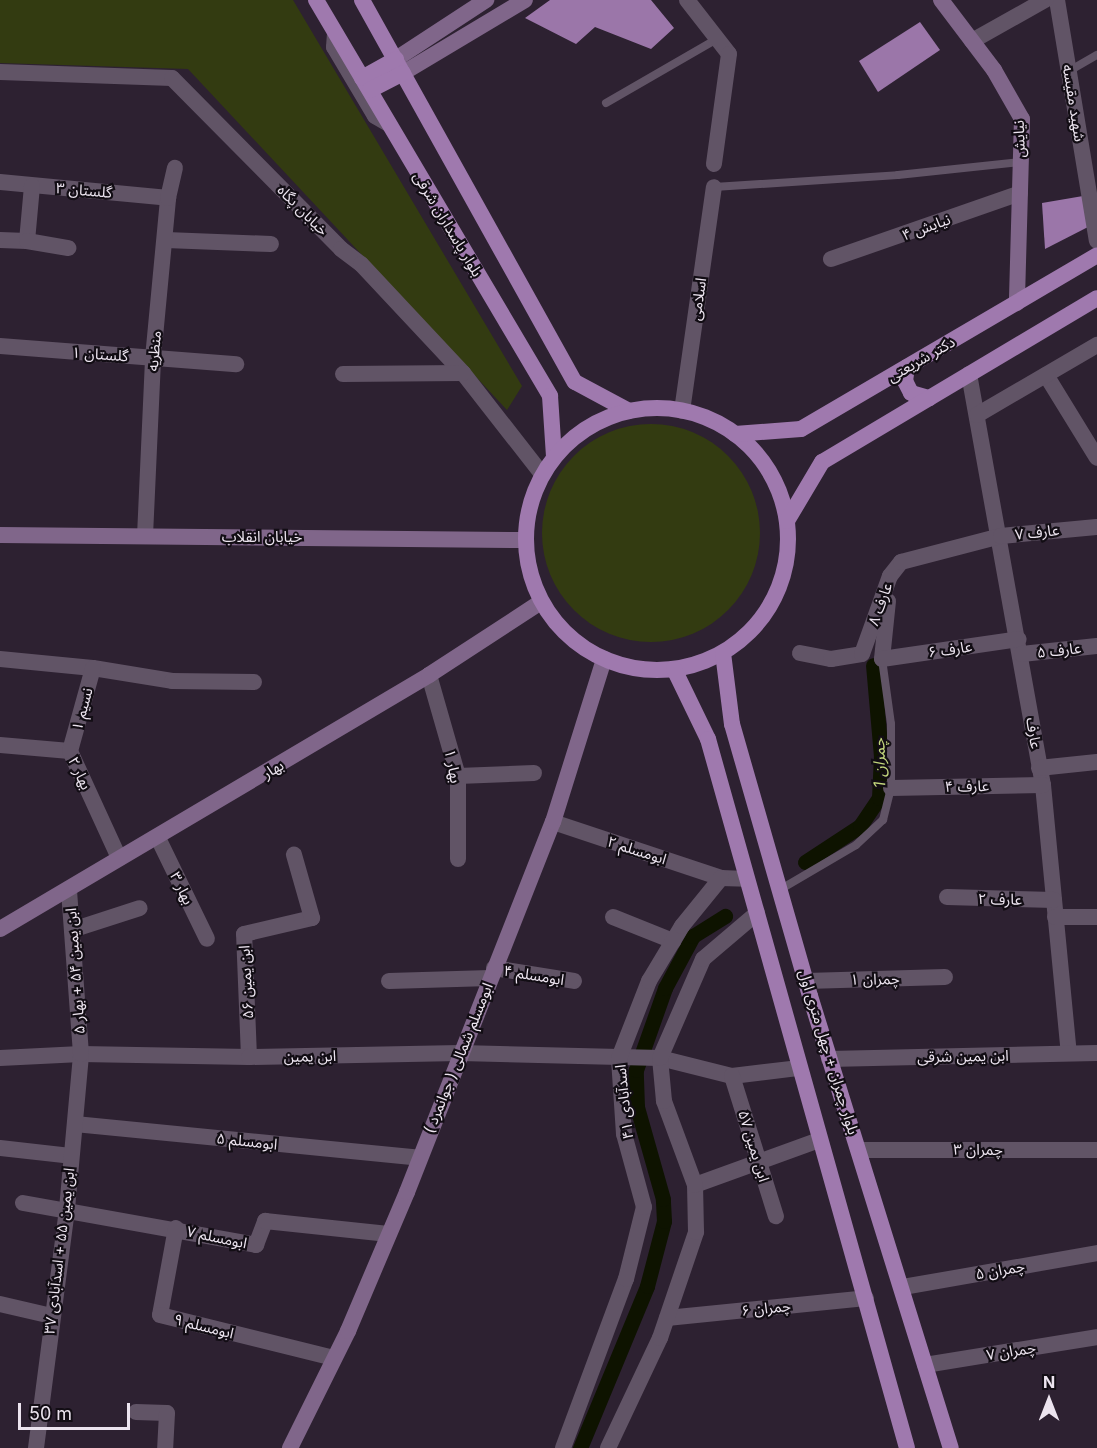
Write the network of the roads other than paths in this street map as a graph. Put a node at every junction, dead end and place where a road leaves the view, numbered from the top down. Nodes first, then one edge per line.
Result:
1 (315, 0) edge
2 (362, 0) edge
3 (486, 0) edge
4 (525, 0) edge
5 (687, 0) edge
6 (941, 0) edge
7 (1045, 0) edge
8 (1057, 0) edge
9 (335, 33) junction
10 (717, 39) junction
11 (972, 41) junction
12 (1097, 55) edge
13 (421, 63) junction
14 (400, 66) junction
15 (1069, 71) junction
16 (0, 72) edge
17 (366, 84) junction
18 (414, 92) junction
19 (606, 103) dead end
20 (389, 124) junction
21 (1020, 162) junction
22 (714, 164) dead end
23 (175, 168) dead end
24 (0, 182) edge
25 (32, 186) junction
26 (714, 187) joint
27 (1020, 193) junction
28 (168, 198) junction
29 (0, 240) edge
30 (166, 240) junction
31 (27, 241) junction
32 (1097, 241) edge
33 (270, 244) dead end
34 (68, 248) dead end
35 (1097, 255) edge
36 (831, 259) dead end
37 (1017, 303) junction
38 (1093, 304) edge
39 (1097, 345) edge
40 (0, 346) edge
41 (153, 358) junction
42 (236, 364) dead end
43 (907, 367) junction
44 (463, 373) junction
45 (343, 374) dead end
46 (969, 374) junction
47 (1046, 375) junction
48 (929, 398) junction
49 (629, 411) junction
50 (682, 411) junction
51 (977, 415) junction
52 (735, 434) junction
53 (555, 456) junction
54 (1097, 458) edge
55 (542, 474) junction
56 (787, 521) junction
57 (1097, 527) edge
58 (0, 535) edge
59 (145, 536) junction
60 (1001, 536) junction
61 (525, 540) junction
62 (890, 576) junction
63 (541, 602) junction
64 (1020, 646) junction
65 (1097, 646) edge
66 (723, 653) junction
67 (800, 653) dead end
68 (0, 659) edge
69 (604, 659) junction
70 (882, 659) junction
71 (93, 668) junction
72 (674, 669) junction
73 (429, 675) junction
74 (254, 682) dead end
75 (1, 746) edge
76 (70, 751) junction
77 (1097, 762) edge
78 (534, 773) dead end
79 (458, 776) junction
80 (1041, 777) junction
81 (891, 788) junction
82 (553, 822) junction
83 (158, 838) junction
84 (294, 855) dead end
85 (119, 858) junction
86 (458, 860) dead end
87 (721, 878) junction
88 (746, 879) junction
89 (69, 888) junction
90 (782, 889) junction
91 (947, 897) dead end
92 (1054, 900) junction
93 (140, 908) dead end
94 (757, 913) junction
95 (613, 917) dead end
96 (1055, 917) junction
97 (1097, 917) edge
98 (0, 929) edge
99 (72, 930) junction
100 (207, 939) dead end
101 (673, 941) junction
102 (492, 973) junction
103 (945, 978) dead end
104 (389, 981) dead end
105 (574, 981) dead end
106 (806, 981) junction
107 (460, 1053) junction
108 (1070, 1053) junction
109 (1097, 1053) edge
110 (81, 1054) junction
111 (249, 1057) junction
112 (0, 1058) edge
113 (619, 1058) junction
114 (660, 1058) junction
115 (829, 1059) junction
116 (798, 1068) junction
117 (732, 1076) junction
118 (75, 1124) junction
119 (819, 1140) junction
120 (0, 1148) edge
121 (859, 1150) junction
122 (1097, 1150) edge
123 (71, 1156) junction
124 (419, 1158) junction
125 (758, 1164) junction
126 (695, 1185) junction
127 (23, 1203) dead end
128 (67, 1209) junction
129 (776, 1216) dead end
130 (176, 1228) junction
131 (388, 1234) junction
132 (1097, 1254) edge
133 (903, 1287) junction
134 (866, 1298) junction
135 (0, 1304) edge
136 (52, 1316) junction
137 (667, 1318) junction
138 (1097, 1337) edge
139 (334, 1359) junction
140 (926, 1365) junction
141 (136, 1412) dead end
142 (290, 1447) edge
143 (36, 1448) edge
144 (165, 1448) edge
145 (563, 1448) edge
146 (608, 1448) edge
147 (907, 1448) edge
148 (951, 1448) edge

1 - 9 main road, بلوار پاسداران شرقی
2 - 14 main road
3 - 14 main road
4 - 13 main road
5 - 10 street
6 - 11 main road, نیایش
7 - 11 street
8 - 15 street, شهید مقیسه
9 - 17 main road, بلوار پاسداران شرقی
9 - 20 street
10 - 19 lane
10 - 22 street
11 - 21 main road, نیایش
12 - 15 lane
13 - 14 main road
13 - 18 main road
14 - 17 main road
14 - 18 main road
15 - 32 street, شهید مقیسه
16 - 44 street, خیابان پگاه
17 - 20 main road, بلوار پاسداران شرقی
18 - 49 main road
20 - 53 main road, بلوار پاسداران شرقی
21 - 26 lane
21 - 27 main road, نیایش
23 - 28 street, منظریه
24 - 25 street, گلستان ۳
25 - 28 street, گلستان ۳
25 - 31 street
26 - 50 street, اسلامی
27 - 36 street, نیایش ۴
27 - 37 main road, نیایش
28 - 30 street, منظریه
29 - 31 street
30 - 33 street
30 - 41 street, منظریه
31 - 34 street
35 - 37 main road, دکتر شریعتی
37 - 43 main road, دکتر شریعتی
38 - 46 main road
39 - 47 street
40 - 41 street, گلستان ۱
41 - 42 street, گلستان ۱
41 - 59 street, منظریه
43 - 48 main road
43 - 52 main road, دکتر شریعتی
44 - 45 street
44 - 55 street, خیابان پگاه
46 - 48 main road
46 - 51 street, عارف
47 - 51 street
47 - 54 street
48 - 56 main road
49 - 50 main road
49 - 53 main road
50 - 52 main road
51 - 60 street, عارف
52 - 56 main road
53 - 55 main road
55 - 61 main road
56 - 66 main road
57 - 60 street, عارف ۷
58 - 59 main road, خیابان انقلاب
59 - 61 main road, خیابان انقلاب
60 - 62 street, عارف ۸
60 - 64 street, عارف
61 - 63 main road
62 - 67 street, عارف ۸
62 - 70 street
63 - 69 main road
63 - 73 main road, بهار
64 - 65 street, عارف ۵
64 - 70 street, عارف ۶
64 - 80 street, عارف
66 - 72 main road
66 - 90 main road, بلوار چمران + چهل متری اول
68 - 71 street
69 - 72 main road
69 - 82 main road, ابومسلم شمالی ( جوانمرد )
70 - 81 lane
71 - 74 street
71 - 76 street, نسیم ۱
72 - 88 main road, بلوار چمران + چهل متری اول
73 - 79 street, بهار ۱
73 - 83 main road, بهار
75 - 76 street, بهار ۲
76 - 85 street, بهار ۲
77 - 80 street, عارف ۴
78 - 79 street
79 - 86 street, بهار ۱
80 - 81 street, عارف ۴
80 - 92 street, عارف
81 - 90 lane
82 - 87 street, ابومسلم ۲
82 - 102 main road, ابومسلم شمالی ( جوانمرد )
83 - 85 main road, بهار
83 - 100 street, بهار ۳
84 - 111 street, ابن یمین ۵۶
85 - 89 main road, بهار
87 - 88 street, ابومسلم ۲
87 - 101 street, اسدآبادی ۴۱
88 - 94 main road, بلوار چمران + چهل متری اول
89 - 98 main road, بهار
89 - 99 street, ابن یمین ۵۴ + بهار ۵
90 - 106 main road, بلوار چمران + چهل متری اول
91 - 92 street, عارف ۲
92 - 96 street, عارف
93 - 99 street
94 - 114 street
94 - 116 main road, بلوار چمران + چهل متری اول
95 - 101 street
96 - 97 street
96 - 108 street, عارف
99 - 110 street, ابن یمین ۵۴ + بهار ۵
101 - 113 street, اسدآبادی ۴۱
102 - 104 street, ابومسلم ۴
102 - 105 street, ابومسلم ۴
102 - 107 main road, ابومسلم شمالی ( جوانمرد )
103 - 106 street, چمران ۱
106 - 115 main road, بلوار چمران + چهل متری اول
107 - 111 street, ابن یمین
107 - 113 street, ابن یمین
107 - 124 main road, ابومسلم شمالی ( جوانمرد )
108 - 109 street, ابن یمین شرقی
108 - 115 street, ابن یمین شرقی
110 - 111 street, ابن یمین
110 - 112 street, ابن یمین
110 - 118 street, ابن یمین ۵۵ + اسدآبادی ۳۷
113 - 114 street, ابن یمین
113 - 145 street, اسدآبادی ۴۱
114 - 117 street
114 - 126 street
115 - 121 main road, بلوار چمران + چهل متری اول
116 - 117 street
116 - 119 main road, بلوار چمران + چهل متری اول
117 - 125 street, ابن یمین ۵۷
118 - 123 street, ابن یمین ۵۵ + اسدآبادی ۳۷
118 - 124 street, ابومسلم ۵
119 - 125 street
119 - 134 main road, بلوار چمران + چهل متری اول
120 - 123 street
121 - 122 street, چمران ۳
121 - 133 main road, بلوار چمران + چهل متری اول
123 - 128 street, ابن یمین ۵۵ + اسدآبادی ۳۷
124 - 131 main road, ابومسلم شمالی ( جوانمرد )
125 - 126 street
125 - 129 street, ابن یمین ۵۷
126 - 137 street
127 - 128 street, ابومسلم ۷
128 - 130 street, ابومسلم ۷
128 - 136 street, ابن یمین ۵۵ + اسدآبادی ۳۷
130 - 131 street, ابومسلم ۷
130 - 139 street, ابومسلم ۹
131 - 139 main road, ابومسلم شمالی ( جوانمرد )
132 - 133 street, چمران ۵
133 - 140 main road, بلوار چمران + چهل متری اول
134 - 137 street, چمران ۶
134 - 147 main road, بلوار چمران + چهل متری اول
135 - 136 street
136 - 143 street, ابن یمین ۵۵ + اسدآبادی ۳۷
137 - 146 street
138 - 140 street, چمران ۷
139 - 142 main road, ابومسلم شمالی ( جوانمرد )
140 - 148 main road, بلوار چمران + چهل متری اول
141 - 144 street

